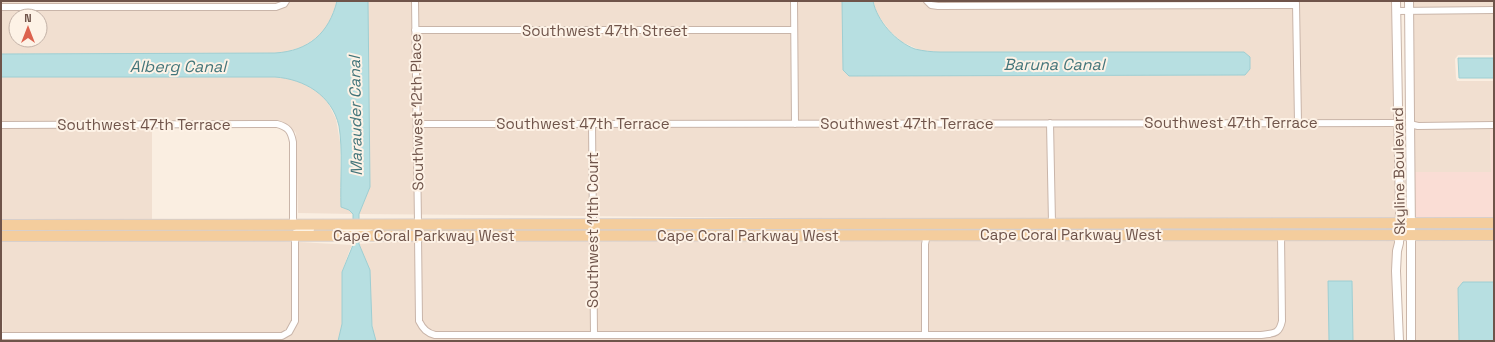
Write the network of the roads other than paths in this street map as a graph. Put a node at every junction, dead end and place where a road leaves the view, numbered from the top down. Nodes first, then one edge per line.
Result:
1 (415, 1) edge
2 (794, 1) edge
3 (927, 1) edge
4 (1396, 1) edge
5 (1408, 1) edge
6 (285, 3) edge
7 (1016, 3) edge
8 (1110, 3) edge
9 (1203, 3) edge
10 (1296, 3) edge
11 (10, 4) edge
12 (103, 4) edge
13 (197, 4) edge
14 (1, 7) edge
15 (1494, 10) edge
16 (1396, 11) junction
17 (1409, 11) junction
18 (415, 30) junction
19 (794, 30) junction
20 (1397, 50) junction
21 (1050, 123) junction
22 (1298, 123) junction
23 (1398, 123) junction
24 (417, 124) junction
25 (592, 124) junction
26 (795, 124) junction
27 (1410, 124) junction
28 (1, 125) edge
29 (1494, 125) edge
30 (1411, 174) junction
31 (916, 223) junction
32 (1016, 223) junction
33 (1052, 223) junction
34 (1400, 223) junction
35 (1411, 223) junction
36 (1494, 223) edge
37 (206, 224) junction
38 (293, 224) junction
39 (374, 224) junction
40 (418, 224) junction
41 (593, 224) junction
42 (1, 225) edge
43 (43, 225) junction
44 (1, 230) edge
45 (926, 235) junction
46 (1281, 235) junction
47 (1400, 235) junction
48 (1411, 235) junction
49 (1494, 235) edge
50 (1, 236) edge
51 (294, 236) junction
52 (418, 236) junction
53 (593, 236) junction
54 (832, 236) junction
55 (125, 237) junction
56 (594, 335) junction
57 (925, 335) junction
58 (1, 336) edge
59 (1399, 341) edge
60 (1411, 341) edge

1 - 18 street, Southwest 12th Place
2 - 19 street
3 - 7 street
4 - 16 street, Skyline Boulevard
5 - 17 street, Skyline Boulevard
6 - 13 street
7 - 8 street
8 - 9 street
9 - 10 street
10 - 22 street
11 - 12 street
11 - 14 street
12 - 13 street
15 - 17 street
16 - 17 street
16 - 20 street, Skyline Boulevard
17 - 27 street, Skyline Boulevard
18 - 19 street, Southwest 47th Street
18 - 24 street, Southwest 12th Place
19 - 26 street
20 - 23 street, Skyline Boulevard
20 - 27 street
21 - 22 street, Southwest 47th Terrace
21 - 26 street, Southwest 47th Terrace
21 - 33 street
22 - 23 street, Southwest 47th Terrace
23 - 30 street
23 - 34 street, Skyline Boulevard
24 - 25 street, Southwest 47th Terrace
24 - 40 street, Southwest 12th Place
25 - 26 street, Southwest 47th Terrace
25 - 41 street, Southwest 11th Court
27 - 29 street
27 - 30 street, Skyline Boulevard
28 - 38 street, Southwest 47th Terrace
30 - 35 street, Skyline Boulevard
31 - 32 main road, Cape Coral Parkway West
31 - 41 main road, Cape Coral Parkway West
31 - 54 main road
32 - 33 main road, Cape Coral Parkway West
32 - 45 main road
33 - 34 main road, Cape Coral Parkway West
34 - 35 main road, Cape Coral Parkway West
34 - 47 street, Skyline Boulevard
35 - 36 main road, Cape Coral Parkway West
35 - 48 street, Skyline Boulevard
37 - 38 main road, Cape Coral Parkway West
37 - 43 main road, Cape Coral Parkway West
37 - 55 main road
38 - 39 main road, Cape Coral Parkway West
39 - 40 main road, Cape Coral Parkway West
39 - 51 street
40 - 41 main road, Cape Coral Parkway West
41 - 53 street, Southwest 11th Court
42 - 43 main road, Cape Coral Parkway West
43 - 44 main road
45 - 46 main road, Cape Coral Parkway West
45 - 54 main road, Cape Coral Parkway West
45 - 57 street
46 - 47 main road, Cape Coral Parkway West
46 - 57 street
47 - 48 main road, Cape Coral Parkway West
47 - 59 street, Skyline Boulevard
48 - 49 main road, Cape Coral Parkway West
48 - 60 street, Skyline Boulevard
50 - 55 main road, Cape Coral Parkway West
51 - 52 main road, Cape Coral Parkway West
51 - 55 main road, Cape Coral Parkway West
51 - 58 street
52 - 53 main road, Cape Coral Parkway West
52 - 56 street
53 - 54 main road, Cape Coral Parkway West
53 - 56 street, Southwest 11th Court
56 - 57 street

